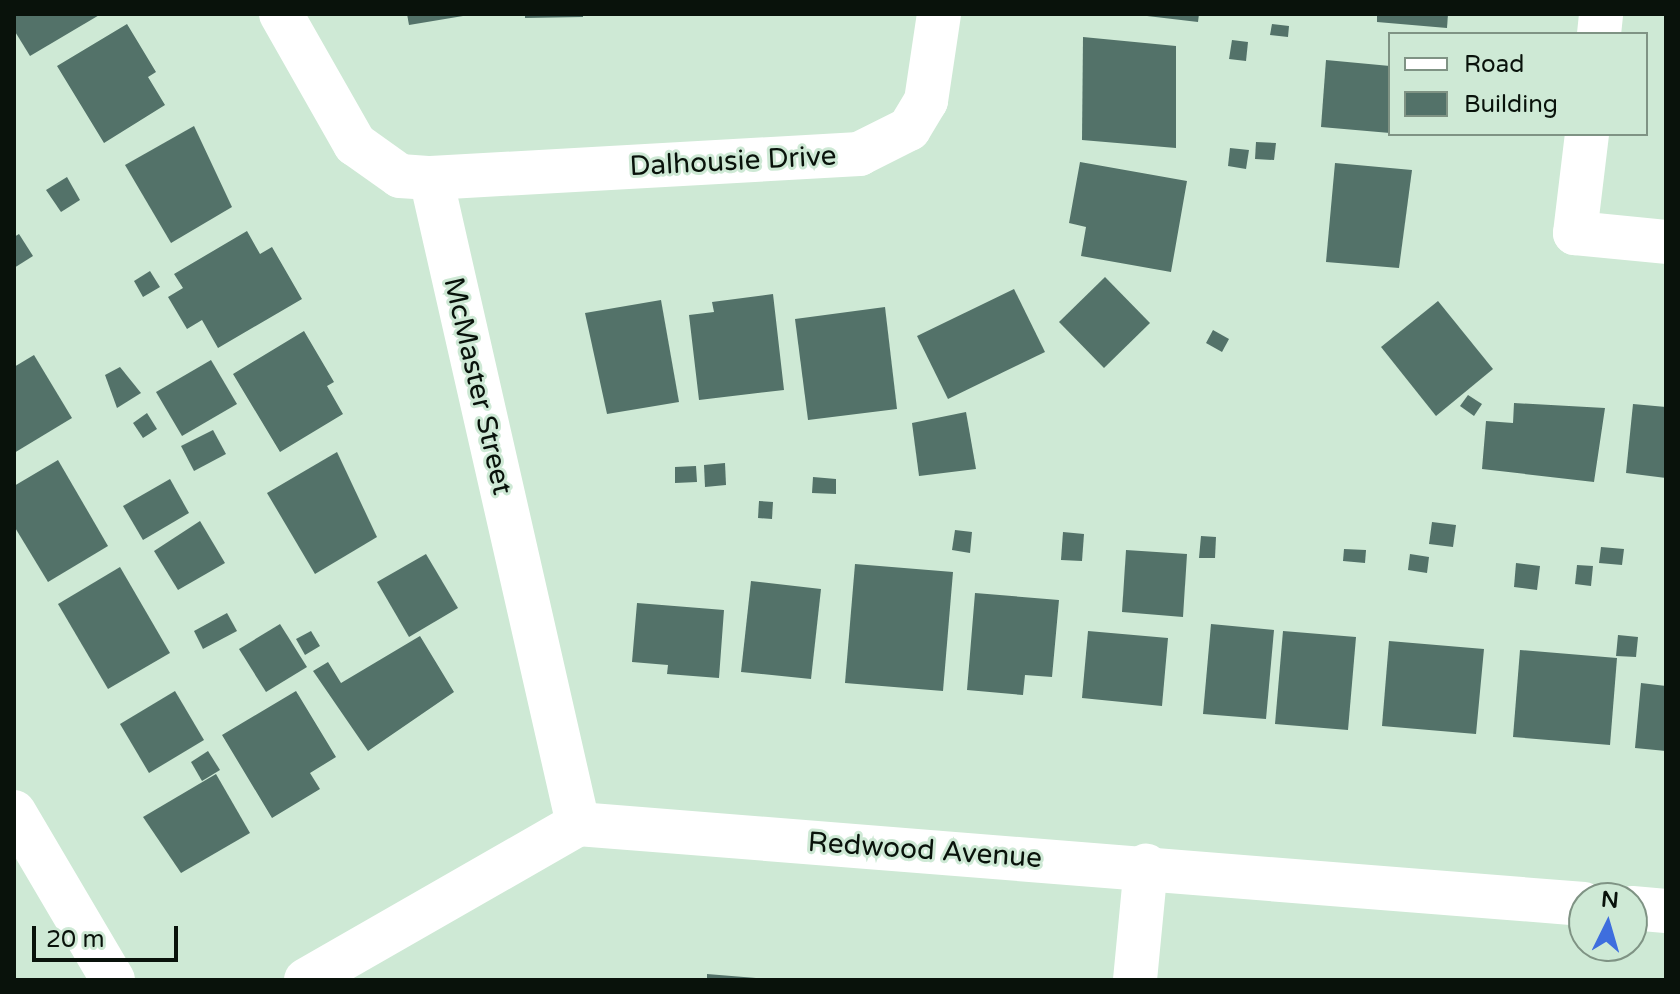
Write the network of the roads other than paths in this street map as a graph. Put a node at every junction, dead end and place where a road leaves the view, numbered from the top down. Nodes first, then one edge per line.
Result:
1 (281, 14) edge
2 (939, 14) edge
3 (1587, 136) edge
4 (431, 178) junction
5 (1666, 242) edge
6 (14, 812) edge
7 (578, 824) junction
8 (1146, 866) junction
9 (1568, 903) edge
10 (113, 980) edge
11 (306, 980) edge
12 (1135, 980) edge

1 - 4 street
2 - 4 street, Dalhousie Drive
3 - 5 street
4 - 7 street, McMaster Street
6 - 10 street
7 - 8 street, Redwood Avenue
7 - 11 street
8 - 9 street, Redwood Avenue
8 - 12 street

